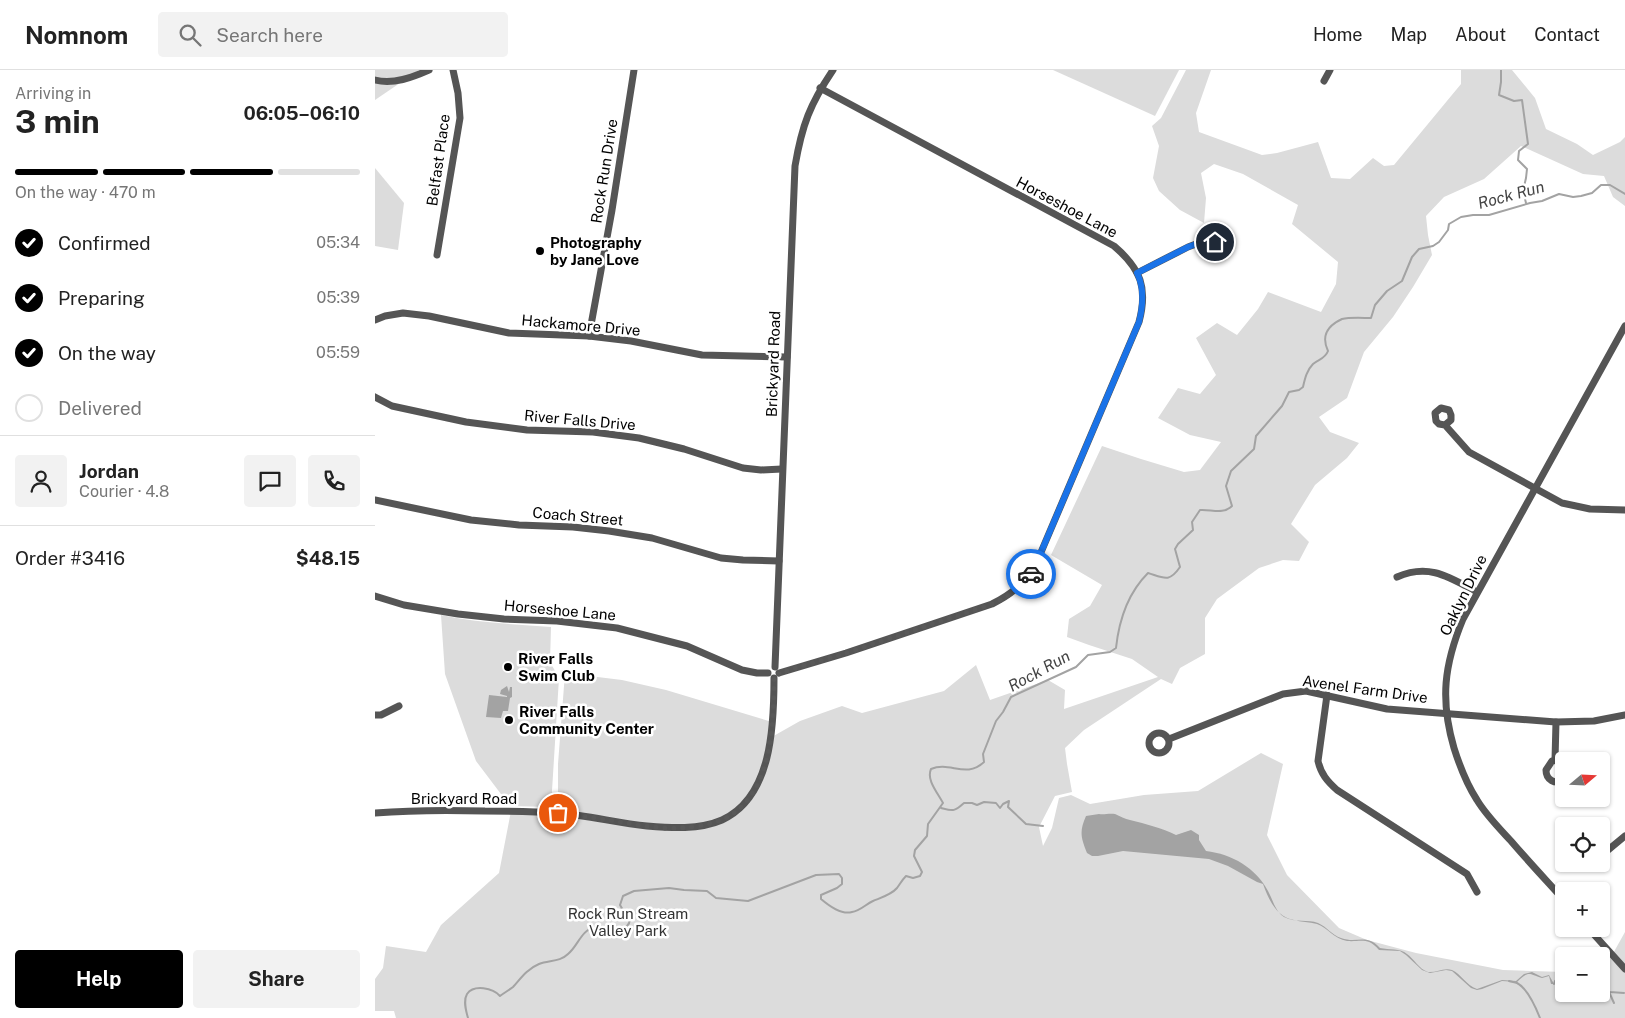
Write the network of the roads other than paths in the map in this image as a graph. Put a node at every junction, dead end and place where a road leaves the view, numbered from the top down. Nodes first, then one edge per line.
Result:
1 (429, 70) edge
2 (453, 70) edge
3 (634, 70) edge
4 (833, 70) edge
5 (1331, 70) edge
6 (375, 80) edge
7 (1324, 81) dead end
8 (820, 88) junction
9 (1215, 242) dead end
10 (437, 255) dead end
11 (1137, 273) junction
12 (375, 320) edge
13 (1625, 326) edge
14 (589, 336) junction
15 (787, 357) junction
16 (375, 397) edge
17 (1445, 425) dead end
18 (782, 469) junction
19 (1535, 489) junction
20 (375, 500) edge
21 (1625, 510) edge
22 (779, 560) junction
23 (1397, 577) dead end
24 (1477, 592) junction
25 (375, 596) edge
26 (776, 673) junction
27 (1327, 695) junction
28 (399, 706) dead end
29 (1446, 714) junction
30 (375, 715) edge
31 (1625, 715) edge
32 (1556, 722) junction
33 (1169, 739) dead end
34 (1555, 752) edge
35 (1555, 760) edge
36 (1555, 782) edge
37 (375, 813) edge
38 (1625, 836) edge
39 (1610, 848) edge
40 (1555, 890) edge
41 (1477, 892) dead end
42 (1596, 937) edge
43 (1625, 969) edge

1 - 6 street
2 - 10 street, Belfast Place
3 - 14 street, Rock Run Drive
4 - 8 street, Brickyard Road
5 - 7 street
8 - 11 street, Horseshoe Lane
8 - 15 street, Brickyard Road
9 - 11 street
11 - 26 street, Horseshoe Lane
12 - 14 street, Hackamore Drive
13 - 19 street, Oaklyn Drive
14 - 15 street, Hackamore Drive
15 - 18 street, Brickyard Road
16 - 18 street, River Falls Drive
17 - 19 street
18 - 22 street, Brickyard Road
19 - 21 street
19 - 24 street, Oaklyn Drive
20 - 22 street, Coach Street
22 - 26 street, Brickyard Road
23 - 24 street
24 - 29 street, Oaklyn Drive
25 - 26 street, Horseshoe Lane
26 - 37 street, Brickyard Road
27 - 29 street, Avenel Farm Drive
27 - 33 street, Avenel Farm Drive
27 - 41 street
28 - 30 street
29 - 32 street, Avenel Farm Drive
29 - 40 street, Oaklyn Drive
31 - 32 street, Avenel Farm Drive
32 - 34 street
35 - 36 street
38 - 39 street
42 - 43 street

